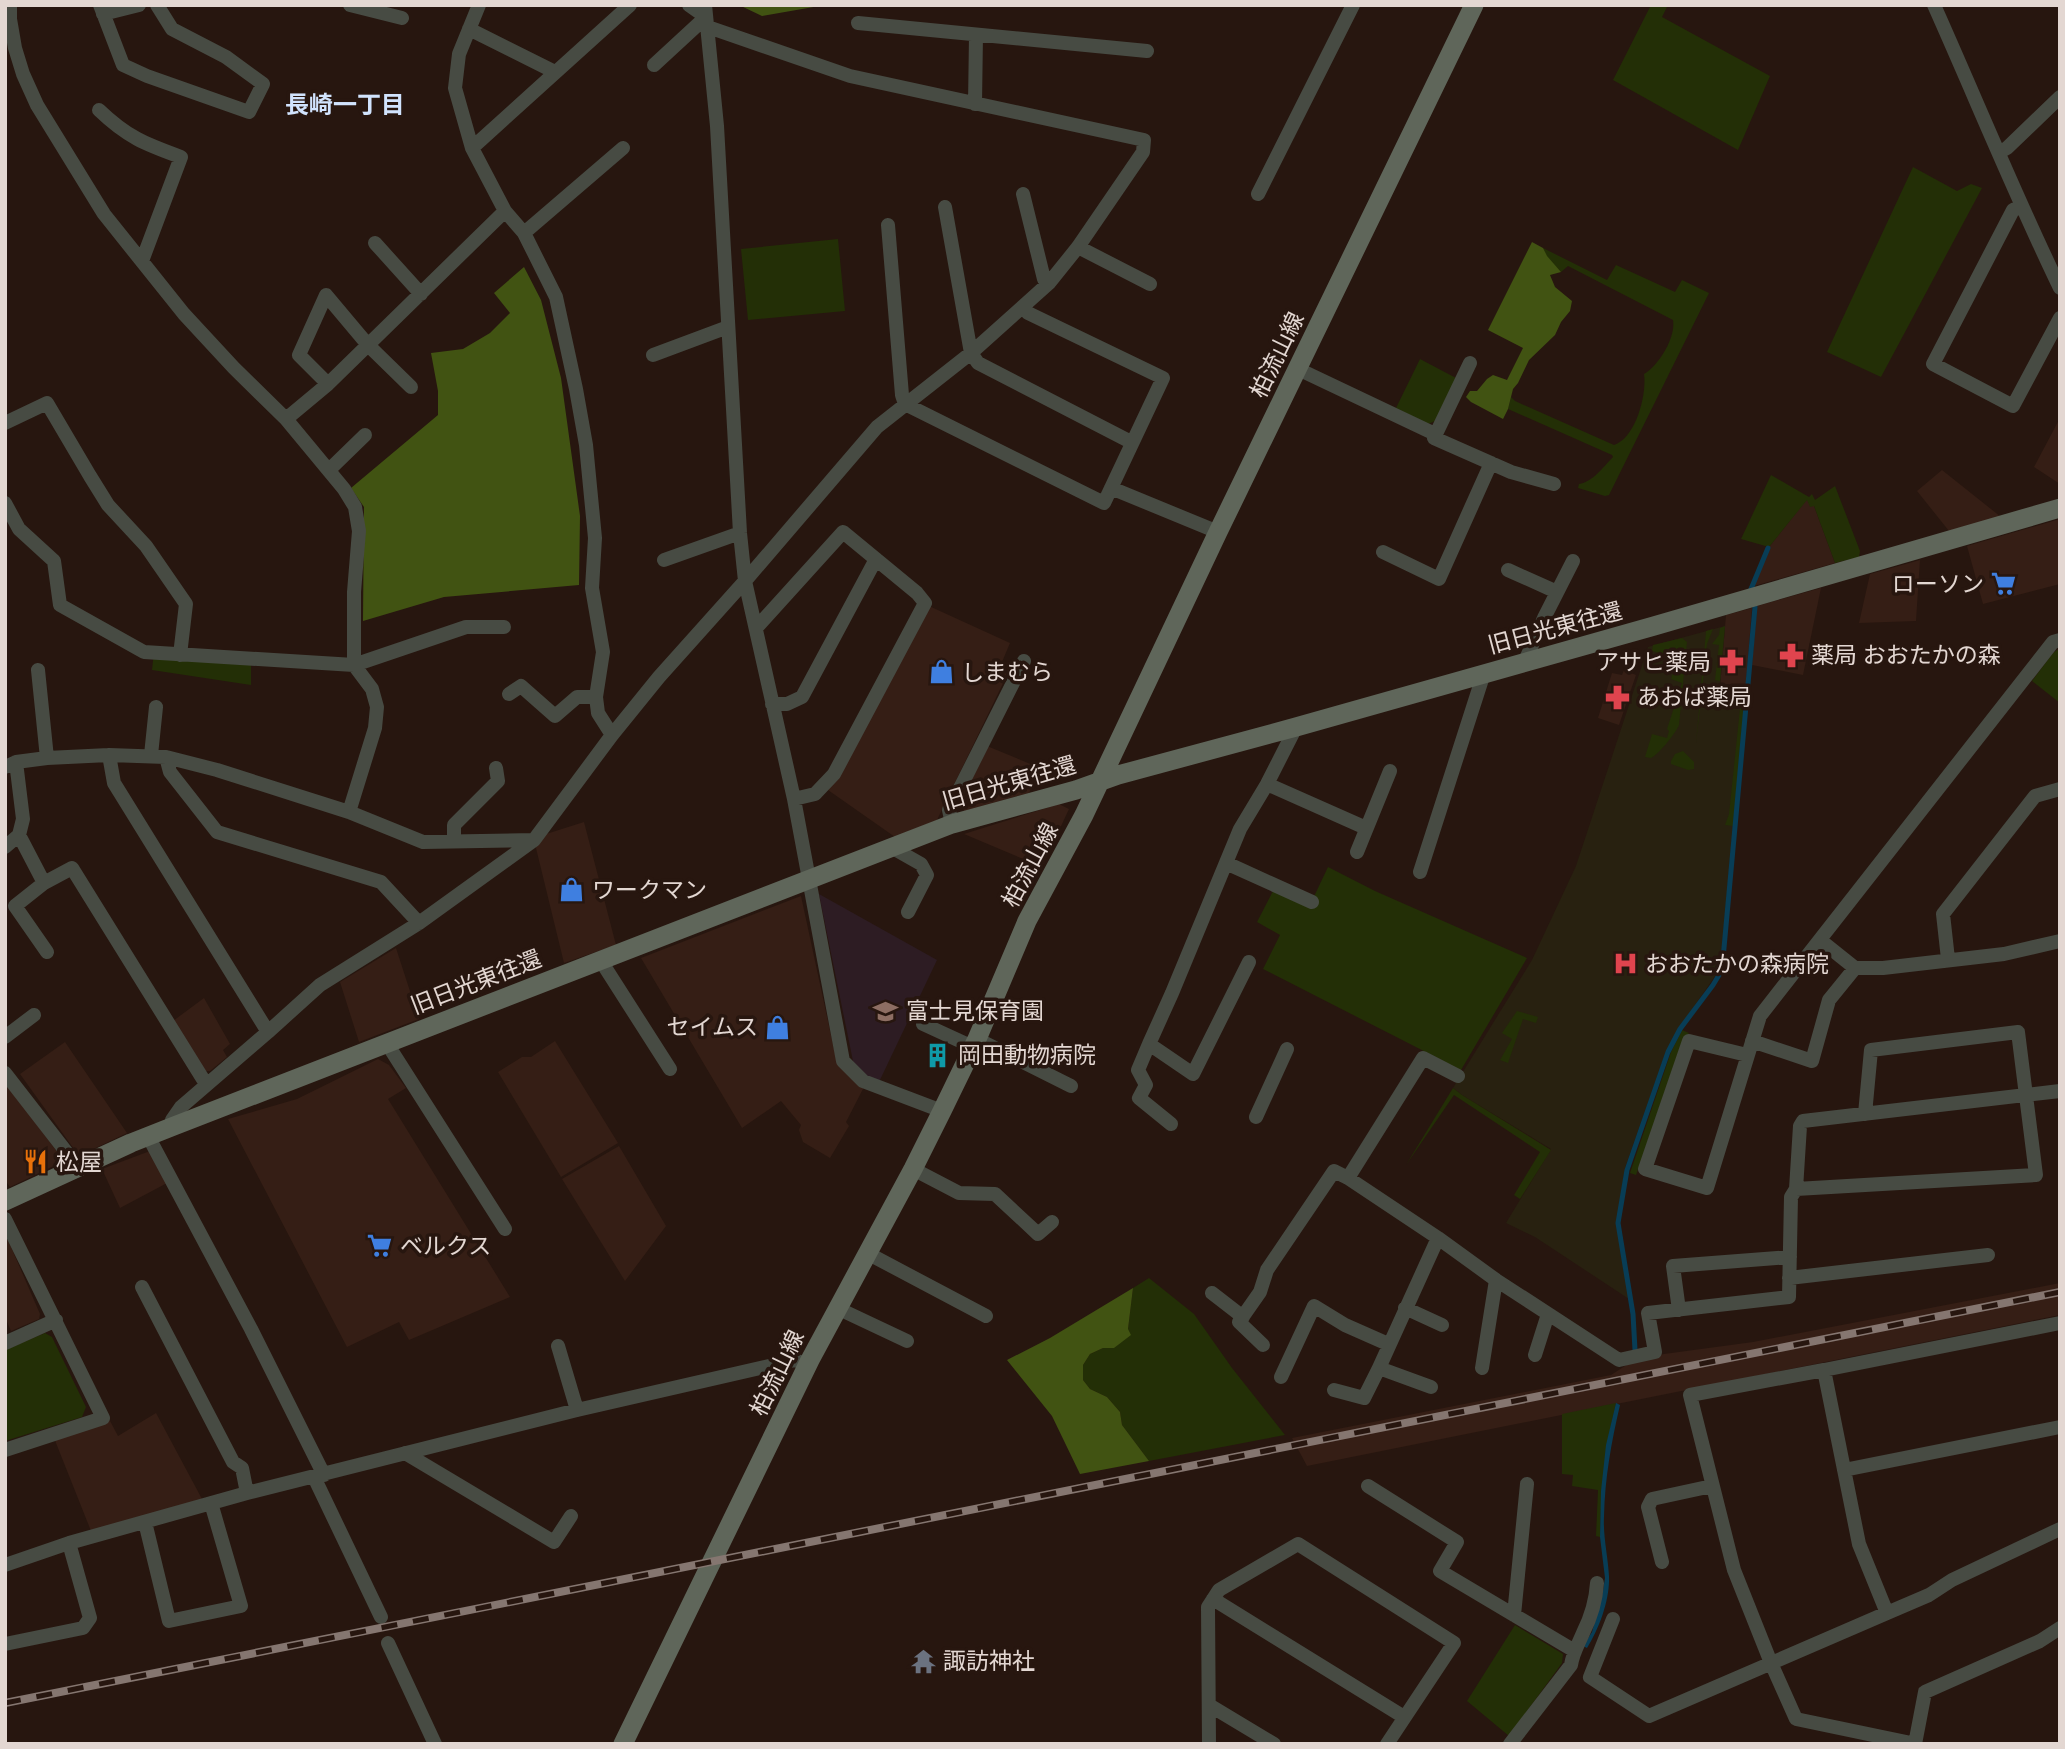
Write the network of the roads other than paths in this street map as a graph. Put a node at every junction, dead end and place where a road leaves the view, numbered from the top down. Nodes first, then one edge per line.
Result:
1 (10, 5) edge
2 (138, 5) edge
3 (158, 5) edge
4 (350, 5) edge
5 (479, 5) edge
6 (630, 5) edge
7 (689, 5) edge
8 (1353, 5) edge
9 (1474, 5) edge
10 (1934, 5) edge
11 (376, 8) edge
12 (102, 10) edge
13 (706, 16) edge
14 (402, 18) dead end
15 (858, 23) dead end
16 (469, 29) junction
17 (976, 35) junction
18 (1147, 51) dead end
19 (654, 65) dead end
20 (555, 72) junction
21 (2060, 97) edge
22 (975, 104) junction
23 (99, 110) dead end
24 (472, 148) junction
25 (622, 148) dead end
26 (2000, 152) junction
27 (1023, 194) dead end
28 (1258, 194) dead end
29 (2021, 206) junction
30 (945, 207) dead end
31 (505, 211) junction
32 (888, 225) dead end
33 (524, 233) junction
34 (375, 243) dead end
35 (1077, 247) junction
36 (142, 261) junction
37 (1049, 284) junction
38 (1150, 284) dead end
39 (2060, 288) edge
40 (421, 293) junction
41 (1023, 307) junction
42 (2060, 318) edge
43 (728, 327) junction
44 (368, 345) junction
45 (971, 353) junction
46 (653, 355) dead end
47 (1470, 363) dead end
48 (1298, 369) junction
49 (328, 384) junction
50 (411, 387) dead end
51 (905, 404) junction
52 (286, 419) junction
53 (5, 423) edge
54 (1434, 434) junction
55 (365, 435) dead end
56 (1131, 442) junction
57 (1491, 463) junction
58 (328, 470) junction
59 (1554, 484) dead end
60 (1111, 488) junction
61 (5, 503) edge
62 (2060, 508) edge
63 (1218, 532) junction
64 (740, 533) junction
65 (1383, 552) dead end
66 (877, 559) junction
67 (664, 560) dead end
68 (1573, 561) dead end
69 (1508, 570) dead end
70 (745, 581) junction
71 (1558, 592) junction
72 (504, 627) dead end
73 (757, 627) junction
74 (2060, 640) edge
75 (180, 655) junction
76 (1024, 661) dead end
77 (1525, 661) junction
78 (354, 665) junction
79 (37, 670) dead end
80 (1484, 673) junction
81 (509, 694) dead end
82 (596, 697) junction
83 (772, 704) junction
84 (156, 707) dead end
85 (1297, 727) junction
86 (612, 735) junction
87 (109, 755) junction
88 (158, 756) junction
89 (47, 758) junction
90 (11, 764) edge
91 (496, 768) dead end
92 (1390, 771) dead end
93 (1099, 782) junction
94 (1267, 784) junction
95 (2060, 789) edge
96 (794, 799) junction
97 (349, 812) junction
98 (952, 824) junction
99 (1366, 828) junction
100 (19, 835) junction
101 (534, 840) junction
102 (454, 841) junction
103 (5, 847) edge
104 (891, 847) junction
105 (1357, 852) dead end
106 (1226, 863) junction
107 (1420, 872) dead end
108 (810, 878) junction
109 (44, 883) junction
110 (1312, 902) dead end
111 (908, 912) dead end
112 (419, 923) junction
113 (1820, 940) junction
114 (2060, 941) edge
115 (47, 952) dead end
116 (1948, 959) junction
117 (601, 961) junction
118 (1249, 962) dead end
119 (1855, 968) junction
120 (34, 1016) dead end
121 (923, 1024) dead end
122 (268, 1032) junction
123 (5, 1037) edge
124 (386, 1042) junction
125 (975, 1043) junction
126 (1149, 1044) junction
127 (1750, 1048) junction
128 (1287, 1049) dead end
129 (670, 1069) dead end
130 (5, 1073) edge
131 (1458, 1076) dead end
132 (206, 1084) junction
133 (1071, 1086) dead end
134 (2060, 1091) edge
135 (2025, 1094) junction
136 (942, 1111) junction
137 (1865, 1114) junction
138 (1256, 1117) dead end
139 (1171, 1124) dead end
140 (174, 1126) junction
141 (148, 1136) junction
142 (78, 1167) junction
143 (913, 1169) junction
144 (1348, 1178) junction
145 (1796, 1189) junction
146 (5, 1201) edge
147 (5, 1219) edge
148 (1052, 1222) dead end
149 (505, 1229) dead end
150 (1438, 1238) junction
151 (867, 1253) junction
152 (1988, 1255) dead end
153 (1790, 1257) junction
154 (1789, 1278) junction
155 (1496, 1280) junction
156 (142, 1287) dead end
157 (1212, 1293) dead end
158 (837, 1308) junction
159 (1405, 1308) junction
160 (1679, 1310) junction
161 (1548, 1314) junction
162 (986, 1317) dead end
163 (1242, 1317) junction
164 (56, 1320) junction
165 (2060, 1323) edge
166 (1442, 1325) dead end
167 (907, 1341) dead end
168 (5, 1343) edge
169 (1388, 1344) junction
170 (1263, 1345) dead end
171 (558, 1346) dead end
172 (1535, 1355) dead end
173 (808, 1365) junction
174 (1378, 1368) junction
175 (1482, 1368) dead end
176 (1824, 1370) junction
177 (1282, 1377) dead end
178 (1431, 1387) dead end
179 (1334, 1390) dead end
180 (577, 1410) junction
181 (2060, 1427) edge
182 (5, 1450) edge
183 (405, 1453) junction
184 (1844, 1470) junction
185 (319, 1476) junction
186 (1527, 1484) dead end
187 (1368, 1486) dead end
188 (1712, 1486) junction
189 (247, 1493) junction
190 (211, 1503) junction
191 (571, 1516) dead end
192 (145, 1522) junction
193 (2060, 1529) edge
194 (69, 1544) junction
195 (1662, 1562) dead end
196 (5, 1566) edge
197 (1597, 1583) dead end
198 (1213, 1599) junction
199 (1887, 1613) junction
200 (1514, 1615) junction
201 (381, 1617) dead end
202 (1613, 1619) dead end
203 (2060, 1628) edge
204 (388, 1643) dead end
205 (5, 1644) edge
206 (1572, 1658) junction
207 (1771, 1663) junction
208 (1590, 1677) junction
209 (1209, 1705) junction
210 (1404, 1717) junction
211 (435, 1744) edge
212 (623, 1744) edge
213 (1209, 1744) edge
214 (1274, 1744) edge
215 (1387, 1744) edge
216 (1510, 1744) edge
217 (1915, 1744) edge

1 - 36 street
2 - 12 street
3 - 12 street
4 - 11 street
5 - 16 street
6 - 20 street
7 - 13 street
8 - 28 street
9 - 48 street, 柏流山線
10 - 26 street
11 - 14 street
13 - 19 street
13 - 22 street
13 - 43 street
15 - 17 street
16 - 20 street
16 - 24 street
17 - 18 street
17 - 22 street
20 - 24 street
21 - 26 street
22 - 35 street
23 - 36 street
24 - 31 street
25 - 33 street
26 - 29 street
27 - 37 street
29 - 39 street
29 - 42 street
30 - 45 street
31 - 33 street
31 - 40 street
32 - 51 street
33 - 82 street
34 - 40 street
35 - 37 street
35 - 38 street
36 - 52 street
37 - 41 street
40 - 44 street
41 - 45 street
41 - 56 street
43 - 46 street
43 - 64 street
44 - 49 street
44 - 49 street
44 - 50 street
45 - 51 street
45 - 56 street
47 - 54 street
48 - 54 street
48 - 63 street, 柏流山線
49 - 52 street
51 - 60 street
51 - 70 street
52 - 58 street
53 - 75 street
54 - 57 street
55 - 58 street
56 - 60 street
57 - 59 street
57 - 65 street
58 - 78 street
60 - 63 street
61 - 75 street
62 - 77 street, 旧日光東往還
63 - 93 street, 柏流山線
64 - 67 street
64 - 70 street
66 - 73 street
66 - 83 street
66 - 96 street
68 - 71 street
69 - 71 street
70 - 73 street
70 - 86 street
71 - 77 street
72 - 78 street
73 - 83 street
74 - 113 street
75 - 78 street
76 - 98 street
77 - 80 street, 旧日光東往還
78 - 97 street
79 - 89 street
80 - 85 street, 旧日光東往還
80 - 107 street
81 - 82 street
82 - 86 street
83 - 96 street
84 - 88 street
85 - 93 street, 旧日光東往還
85 - 94 street
86 - 101 street
87 - 88 street
87 - 89 street
87 - 122 street
88 - 97 street
88 - 112 street
89 - 90 street
90 - 100 street
91 - 102 street
92 - 99 street
93 - 98 street, 旧日光東往還
93 - 125 street, 柏流山線
94 - 99 street
94 - 106 street
95 - 116 street
96 - 108 street
97 - 102 street
98 - 104 street, 旧日光東往還
99 - 105 street
100 - 103 street
100 - 109 street
101 - 102 street
101 - 112 street
104 - 108 street, 旧日光東往還
104 - 111 street
106 - 110 street
106 - 126 street
108 - 117 street, 旧日光東往還
108 - 136 street
109 - 115 street
109 - 132 street
112 - 122 street
113 - 119 street
113 - 127 street
114 - 116 street
116 - 119 street
117 - 124 street, 旧日光東往還
117 - 129 street
118 - 126 street
119 - 127 street
120 - 123 street
121 - 125 street
122 - 132 street
124 - 140 street, 旧日光東往還
124 - 149 street
125 - 133 street
125 - 136 street, 柏流山線
126 - 139 street
127 - 127 street
128 - 138 street
130 - 142 street
131 - 144 street
132 - 140 street
134 - 135 street
135 - 137 street
135 - 137 street
135 - 145 street
136 - 143 street, 柏流山線
137 - 145 street
140 - 141 street, 旧日光東往還
141 - 142 street, 旧日光東往還
141 - 185 street
142 - 146 street, 旧日光東往還
143 - 148 street
143 - 151 street, 柏流山線
144 - 150 street
144 - 163 street
145 - 153 street
147 - 164 street
150 - 155 street
150 - 159 street
151 - 158 street, 柏流山線
151 - 162 street
152 - 154 street
153 - 154 street
153 - 160 street
154 - 160 street
155 - 161 street
155 - 175 street
156 - 189 street
157 - 163 street
158 - 167 street
158 - 173 street, 柏流山線
159 - 166 street
159 - 169 street
160 - 161 street
161 - 172 street
163 - 170 street
164 - 168 street
164 - 182 street
165 - 176 street
169 - 174 street
169 - 177 street
171 - 180 street
173 - 180 street
173 - 212 street, 柏流山線
174 - 178 street
174 - 179 street
176 - 184 street
176 - 188 street
180 - 183 street
181 - 184 street
183 - 185 street
183 - 191 street
184 - 199 street
185 - 189 street
185 - 201 street
186 - 200 street
187 - 200 street
188 - 195 street
188 - 207 street
189 - 190 street
190 - 192 street
190 - 192 street
192 - 194 street
193 - 199 street
194 - 196 street
194 - 205 street
197 - 206 street
198 - 209 street
198 - 210 street
198 - 210 street
199 - 207 street
200 - 206 street
202 - 208 street
203 - 217 street
204 - 211 street
206 - 208 street
206 - 216 street
207 - 208 street
207 - 217 street
209 - 213 street
209 - 214 street
210 - 215 street

